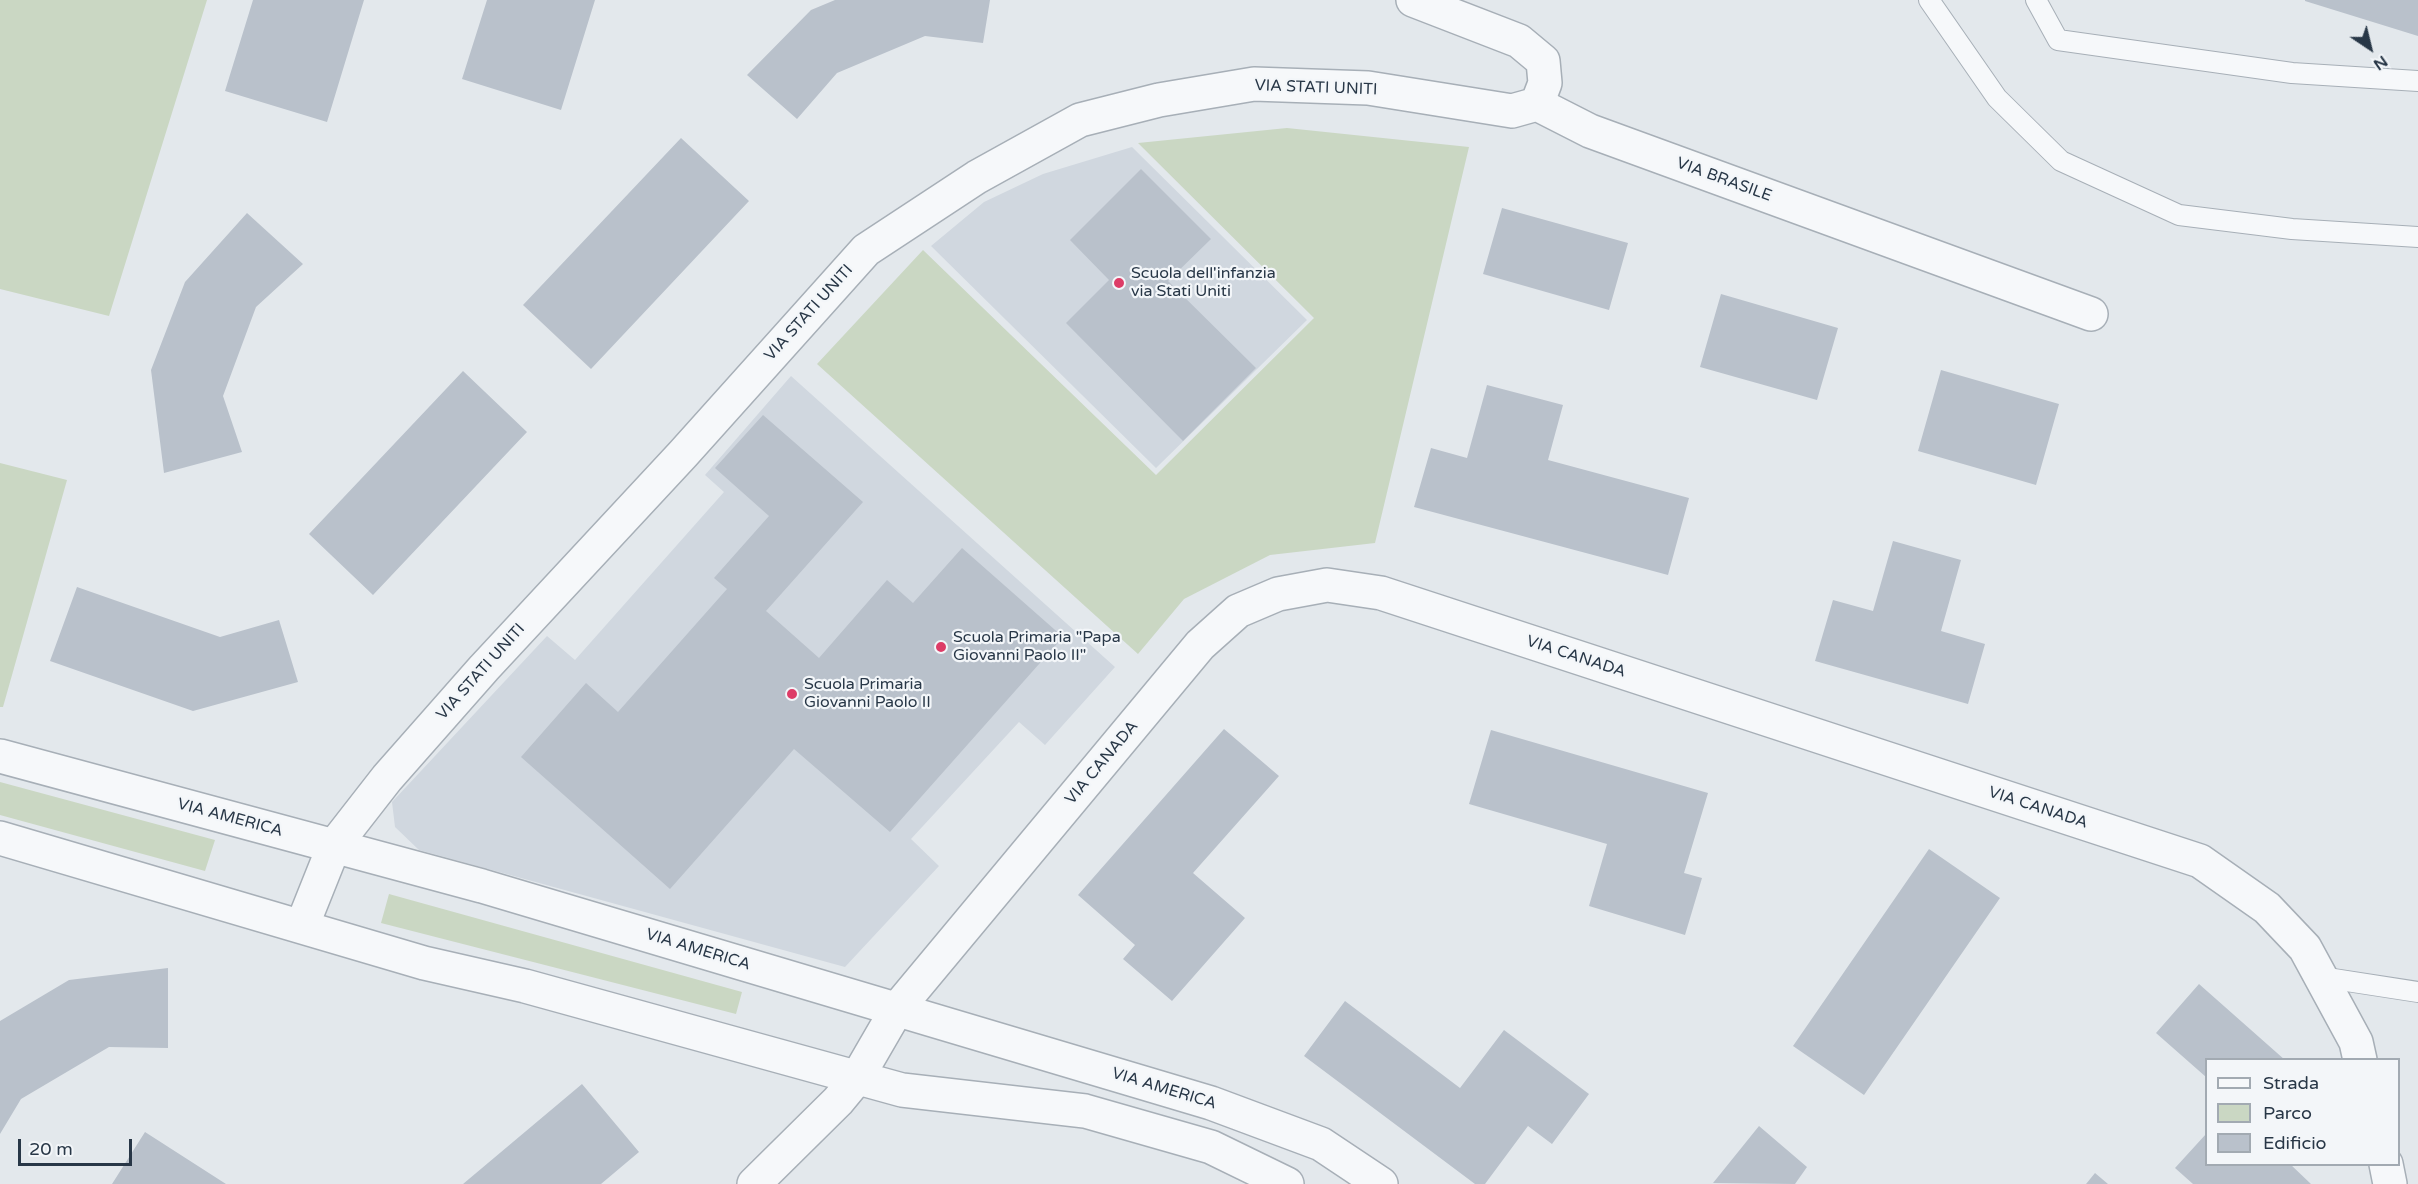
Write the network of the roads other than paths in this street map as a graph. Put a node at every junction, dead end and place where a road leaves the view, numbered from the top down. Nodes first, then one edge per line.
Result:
1 (1413, 0) edge
2 (1929, 0) edge
3 (2036, 0) edge
4 (2418, 81) edge
5 (1537, 104) junction
6 (2418, 237) edge
7 (2091, 314) dead end
8 (0, 756) edge
9 (0, 838) edge
10 (334, 846) junction
11 (302, 926) junction
12 (2321, 977) junction
13 (2418, 992) edge
14 (897, 1009) junction
15 (2360, 1058) edge
16 (857, 1078) junction
17 (2386, 1166) edge
18 (754, 1184) edge
19 (1287, 1184) edge
20 (1381, 1184) edge
21 (2390, 1184) edge

1 - 5 street
2 - 6 lane
3 - 4 lane
5 - 7 street, VIA BRASILE
5 - 10 street, VIA STATI UNITI
8 - 10 street, VIA AMERICA
9 - 11 street
10 - 11 street, VIA STATI UNITI
10 - 14 street, VIA AMERICA
11 - 16 street
12 - 13 lane
12 - 14 street, VIA CANADA
12 - 15 street, VIA CANADA
14 - 16 street, VIA CANADA
14 - 20 street, VIA AMERICA
16 - 18 street, VIA CANADA
16 - 19 street
17 - 21 street

